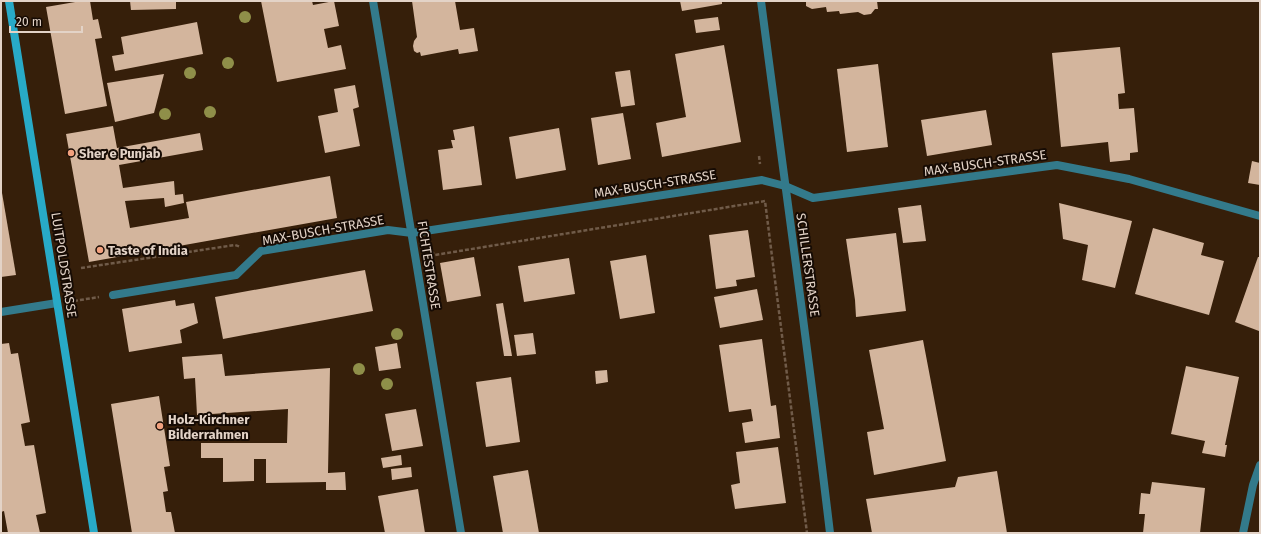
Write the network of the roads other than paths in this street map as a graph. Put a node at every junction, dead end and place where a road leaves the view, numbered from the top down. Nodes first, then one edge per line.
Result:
1 (9, 1) edge
2 (373, 1) edge
3 (762, 1) edge
4 (785, 186) junction
5 (1260, 216) edge
6 (412, 233) junction
7 (113, 295) road end
8 (57, 303) junction
9 (1, 312) edge
10 (1260, 465) edge
11 (94, 533) edge
12 (461, 533) edge
13 (830, 533) edge
14 (1243, 533) edge

1 - 8 main road, LUITPOLDSTRASSE
2 - 6 street, FICHTESTRASSE
3 - 4 street, SCHILLERSTRASSE
4 - 5 street, MAX-BUSCH-STRASSE
4 - 6 street, MAX-BUSCH-STRASSE
4 - 13 street, SCHILLERSTRASSE
6 - 7 street, MAX-BUSCH-STRASSE
6 - 12 street, FICHTESTRASSE
8 - 9 street
8 - 11 main road, LUITPOLDSTRASSE
10 - 14 street

